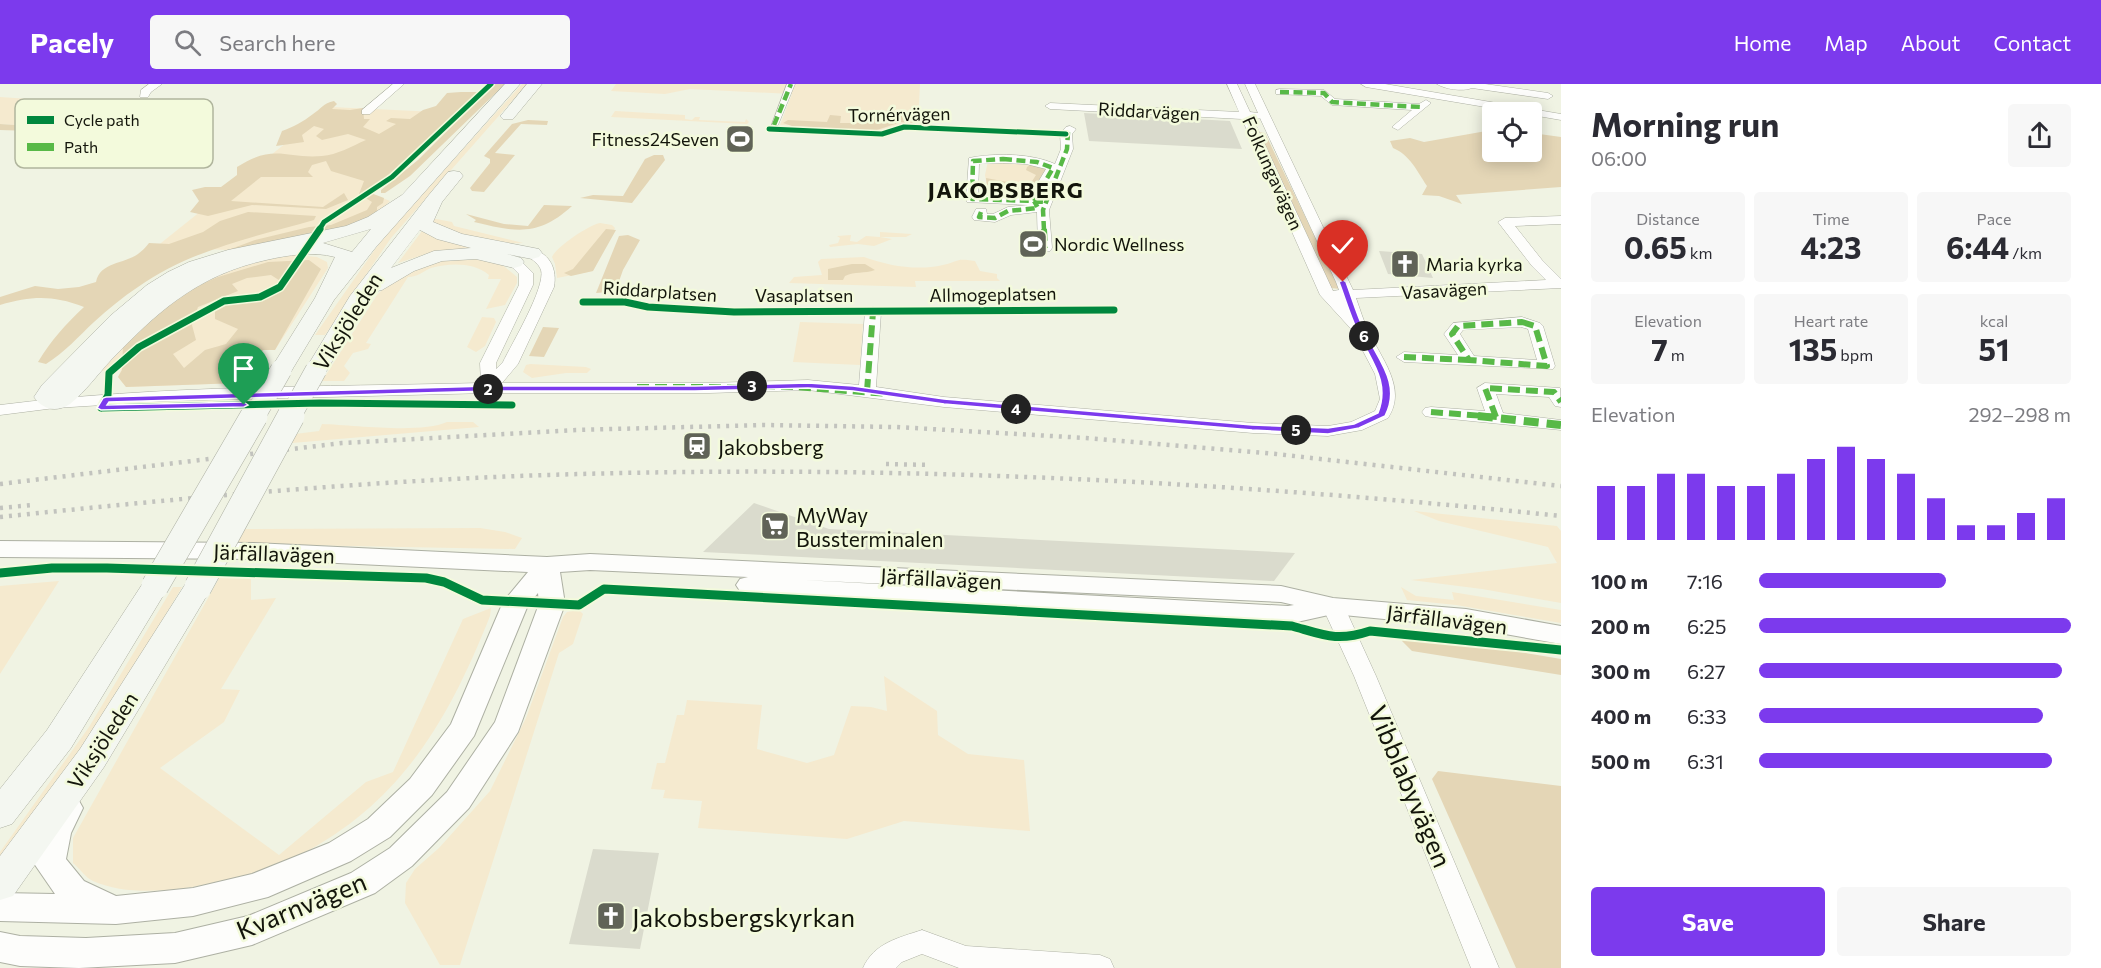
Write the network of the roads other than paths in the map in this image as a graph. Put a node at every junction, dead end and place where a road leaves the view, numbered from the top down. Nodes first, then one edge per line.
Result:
1 (157, 84) edge
2 (399, 84) edge
3 (513, 84) edge
4 (535, 84) edge
5 (790, 84) edge
6 (1232, 84) edge
7 (1250, 84) edge
8 (1366, 84) edge
9 (1442, 84) edge
10 (1280, 92) dead end
11 (144, 95) dead end
12 (1436, 95) junction
13 (1548, 96) dead end
14 (1050, 106) dead end
15 (1422, 107) junction
16 (366, 112) dead end
17 (1248, 115) junction
18 (1265, 116) junction
19 (1561, 117) edge
20 (774, 125) dead end
21 (1398, 127) dead end
22 (1070, 129) dead end
23 (494, 132) dead end
24 (464, 165) dead end
25 (409, 199) junction
26 (434, 199) junction
27 (1040, 202) junction
28 (981, 212) dead end
29 (1561, 220) edge
30 (1046, 248) dead end
31 (532, 253) joint
32 (514, 262) joint
33 (1559, 284) edge
34 (1328, 295) junction
35 (1348, 295) junction
36 (325, 298) junction
37 (357, 300) junction
38 (873, 312) dead end
39 (1360, 330) junction
40 (1404, 357) dead end
41 (1469, 360) junction
42 (489, 388) junction
43 (867, 391) junction
44 (1561, 402) edge
45 (55, 403) junction
46 (0, 410) edge
47 (1431, 412) dead end
48 (1496, 417) junction
49 (1561, 425) edge
50 (0, 549) edge
51 (548, 566) junction
52 (1333, 606) junction
53 (1561, 635) edge
54 (92, 758) junction
55 (0, 814) edge
56 (0, 885) edge
57 (0, 907) edge
58 (116, 910) junction
59 (7, 952) edge
60 (877, 968) edge
61 (1100, 968) edge
62 (1485, 968) edge

1 - 11 street
2 - 16 street
3 - 25 main road, Viksjöleden
4 - 23 main road
5 - 20 street
6 - 17 street, Folkungavägen
7 - 18 street, Folkungavägen
8 - 12 street
9 - 12 street
9 - 13 street
10 - 15 street
12 - 15 street
12 - 19 street
14 - 17 street, Riddarvägen
15 - 21 street
17 - 18 street, Riddarvägen
17 - 34 street, Folkungavägen
18 - 35 street, Folkungavägen
22 - 27 street
24 - 26 main road, Viksjöleden
25 - 36 main road, Viksjöleden
25 - 45 main road
26 - 31 main road
26 - 37 main road, Viksjöleden
27 - 27 street
27 - 28 street
27 - 30 street
29 - 33 street
31 - 42 street
32 - 37 main road
32 - 42 street
33 - 35 street, Vasavägen
34 - 35 street, Vasavägen
34 - 39 street, Folkungavägen
35 - 39 street, Folkungavägen
36 - 45 main road
36 - 55 main road, Viksjöleden, bridge
37 - 54 main road, Viksjöleden, bridge
38 - 43 street
39 - 43 street
40 - 41 street
41 - 41 street
42 - 43 street
42 - 45 street
44 - 48 street
45 - 46 street
47 - 48 street
48 - 49 street
50 - 51 street, Järfällavägen
51 - 52 street, Järfällavägen
51 - 58 street, Kvarnvägen
51 - 59 street, Kvarnvägen
52 - 53 street, Järfällavägen
52 - 62 street, Vibblabyvägen
54 - 56 main road, Viksjöleden
54 - 58 street, Kvarnvägen
57 - 58 street, Kvarnvägen
60 - 61 street

